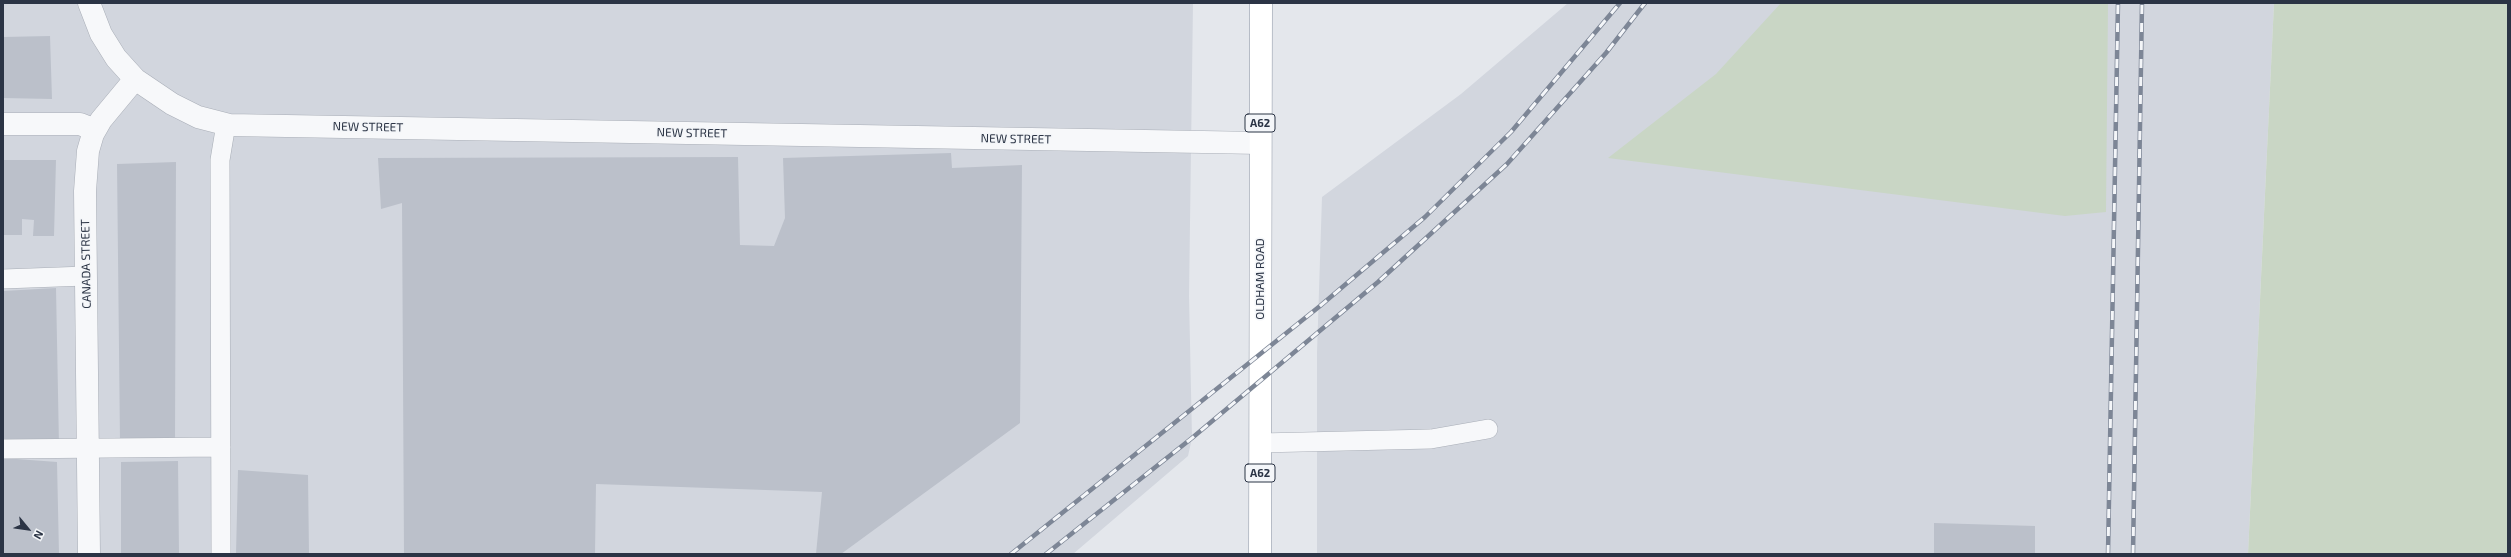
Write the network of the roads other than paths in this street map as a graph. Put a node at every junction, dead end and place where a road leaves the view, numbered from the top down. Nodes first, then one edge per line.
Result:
1 (90, 3) edge
2 (1261, 3) edge
3 (135, 79) junction
4 (3, 124) edge
5 (226, 124) junction
6 (95, 130) junction
7 (1260, 143) junction
8 (86, 276) junction
9 (3, 279) edge
10 (1488, 429) dead end
11 (1260, 442) junction
12 (221, 447) junction
13 (88, 448) junction
14 (3, 449) edge
15 (89, 554) edge
16 (221, 554) edge
17 (1260, 554) edge

1 - 3 street
2 - 7 highway, OLDHAM ROAD / A62
3 - 5 street, NEW STREET
3 - 6 street, CANADA STREET
4 - 6 street
5 - 7 street, NEW STREET
5 - 12 lane
6 - 8 street, CANADA STREET
7 - 11 highway, OLDHAM ROAD / A62
8 - 9 lane
8 - 13 street, CANADA STREET
10 - 11 lane
11 - 17 highway, OLDHAM ROAD / A62
12 - 13 lane
12 - 16 lane
13 - 14 lane
13 - 15 street, CANADA STREET

